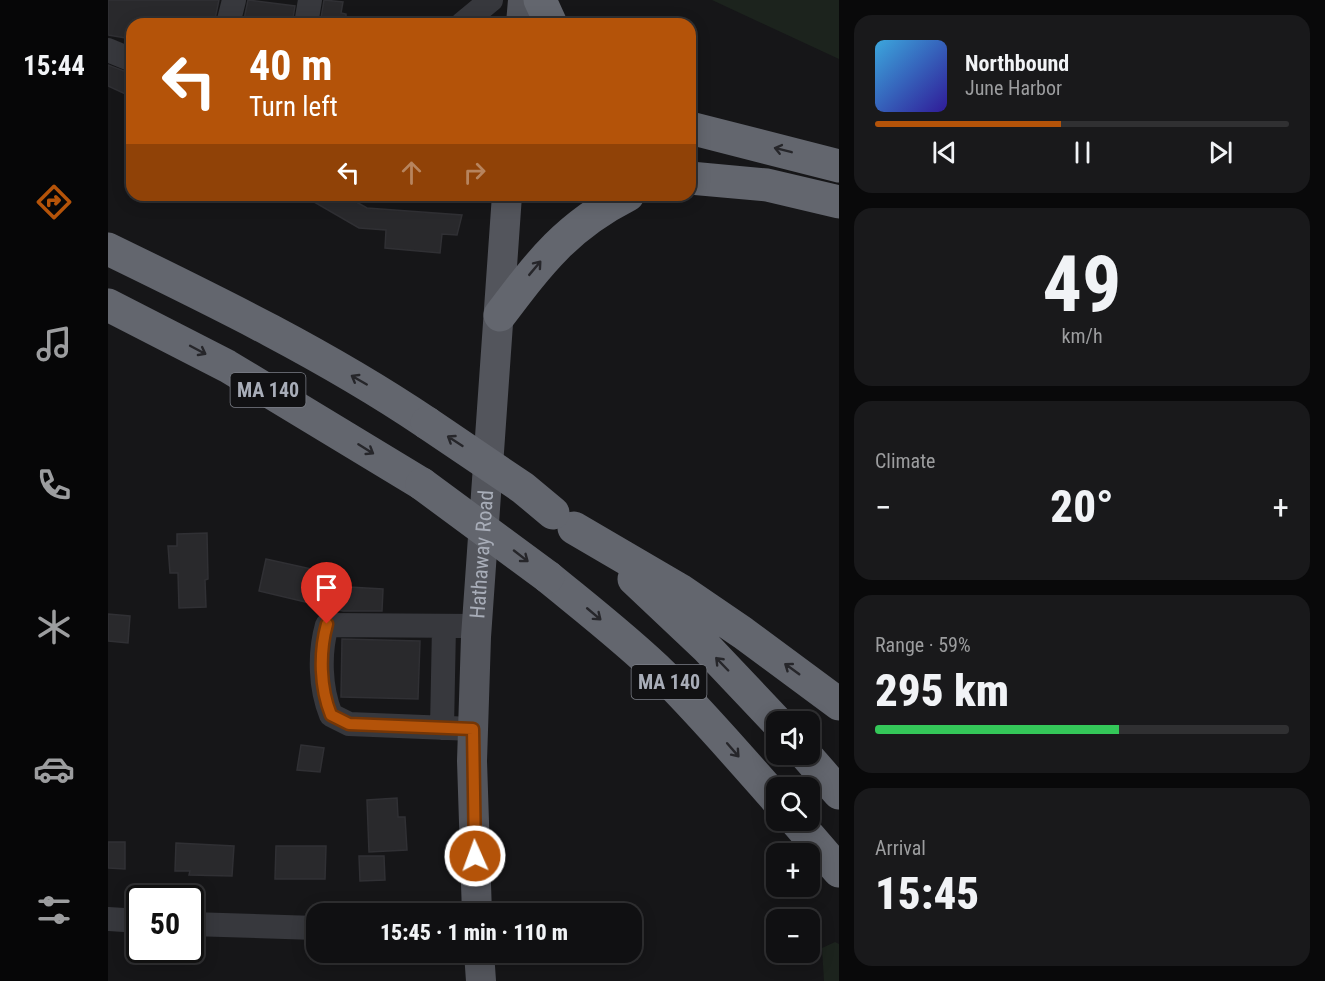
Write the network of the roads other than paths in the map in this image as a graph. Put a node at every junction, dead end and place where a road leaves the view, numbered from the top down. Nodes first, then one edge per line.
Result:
1 (234, 0) edge
2 (310, 0) edge
3 (491, 0) edge
4 (523, 0) edge
5 (540, 0) edge
6 (230, 18) edge
7 (307, 18) edge
8 (469, 18) edge
9 (522, 18) edge
10 (548, 18) edge
11 (108, 50) edge
12 (126, 58) edge
13 (696, 129) edge
14 (839, 165) edge
15 (696, 179) edge
16 (507, 201) edge
17 (618, 201) edge
18 (839, 202) edge
19 (108, 234) edge
20 (108, 249) edge
21 (220, 303) junction
22 (108, 305) edge
23 (108, 312) edge
24 (500, 315) junction
25 (161, 331) junction
26 (564, 520) junction
27 (444, 626) junction
28 (476, 626) junction
29 (839, 704) edge
30 (766, 711) edge
31 (442, 728) junction
32 (473, 729) junction
33 (815, 765) edge
34 (766, 788) edge
35 (839, 793) edge
36 (804, 831) edge
37 (839, 871) edge
38 (477, 903) edge
39 (108, 919) edge
40 (126, 920) edge
41 (204, 924) edge
42 (306, 928) edge
43 (480, 963) edge
44 (481, 981) edge

1 - 6 street
2 - 7 street
3 - 8 street
4 - 9 main road
5 - 10 highway
11 - 12 street
14 -> 13 highway
15 - 18 highway
16 - 24 main road, Hathaway Road
24 -> 17 highway
19 - 21 highway
20 - 21 highway, MA 140
26 -> 21 highway, MA 140, bridge
22 - 25 highway, MA 140
23 - 25 highway
24 - 28 main road, Hathaway Road
25 -> 34 highway, MA 140, bridge
29 -> 26 highway
30 -> 26 highway, MA 140
27 - 28 street
27 - 31 street
27 - 31 street
28 - 32 main road, Hathaway Road
31 - 32 street
32 - 38 main road, Hathaway Road
33 - 35 highway
36 - 37 highway
39 - 40 street
41 - 42 street
43 - 44 main road

